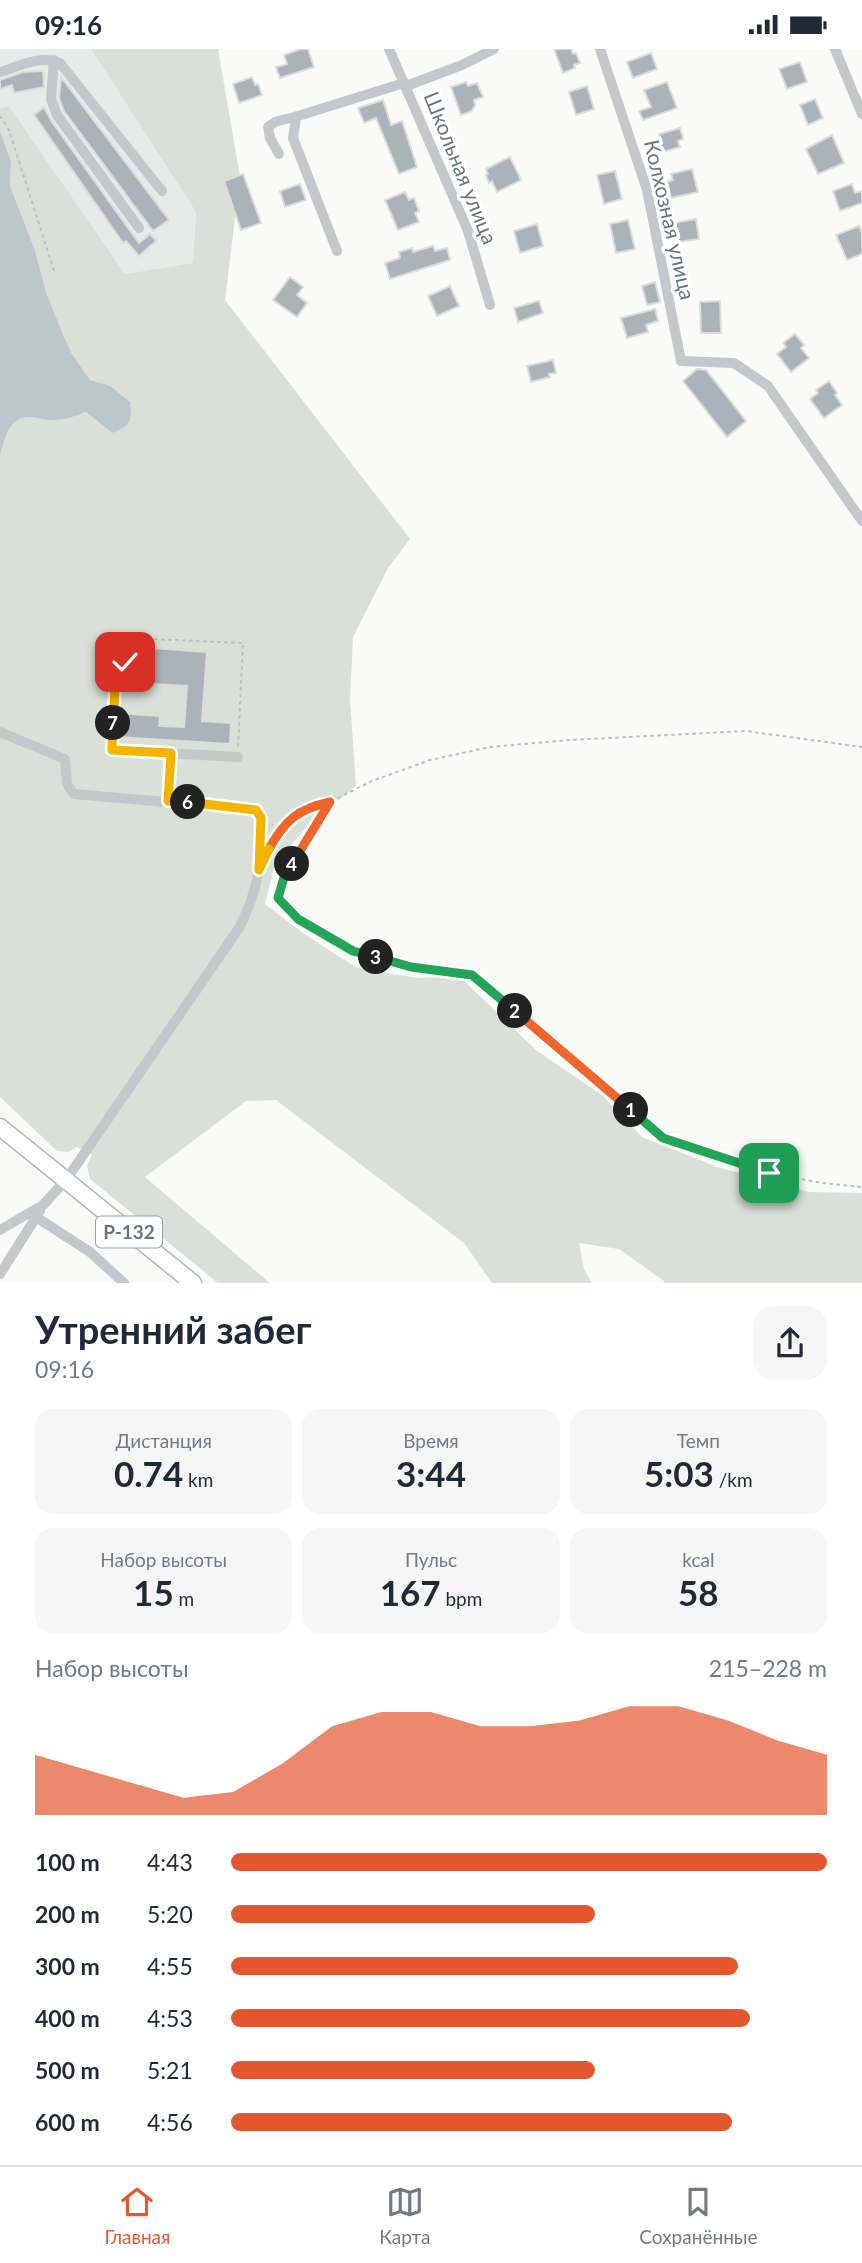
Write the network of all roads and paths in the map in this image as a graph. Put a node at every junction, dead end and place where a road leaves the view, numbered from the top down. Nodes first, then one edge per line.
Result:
1 (389, 49) edge
2 (494, 49) edge
3 (600, 49) edge
4 (835, 49) edge
5 (54, 60) junction
6 (0, 72) edge
7 (405, 84) junction
8 (862, 114) edge
9 (298, 115) junction
10 (0, 116) edge
11 (279, 154) dead end
12 (162, 191) dead end
13 (139, 228) dead end
14 (337, 250) dead end
15 (55, 274) dead end
16 (490, 305) dead end
17 (862, 521) edge
18 (0, 733) edge
19 (862, 747) edge
20 (112, 750) joint
21 (171, 753) junction
22 (238, 757) joint
23 (168, 801) junction
24 (330, 802) junction
25 (268, 850) dead end
26 (0, 1127) edge
27 (66, 1180) junction
28 (862, 1187) edge
29 (43, 1205) junction
30 (36, 1217) junction
31 (0, 1230) edge
32 (0, 1275) edge
33 (124, 1283) edge
34 (192, 1283) edge

1 - 7 street, Школьная улица
2 - 7 street
3 - 17 street, Колхозная улица
4 - 8 street
5 - 6 street
5 - 12 street
5 - 13 street
7 - 9 street
7 - 16 street, Школьная улица
9 - 11 street
9 - 14 street
10 - 15 path
18 - 23 street
19 - 24 path
20 - 21 street
20 - 22 path
21 - 22 street
21 - 23 street
23 - 27 street
24 - 25 path
24 - 28 path
26 - 27 highway, Р-132
27 - 29 street
27 - 34 highway, Р-132
29 - 30 street
29 - 31 street
30 - 32 street
30 - 33 street

